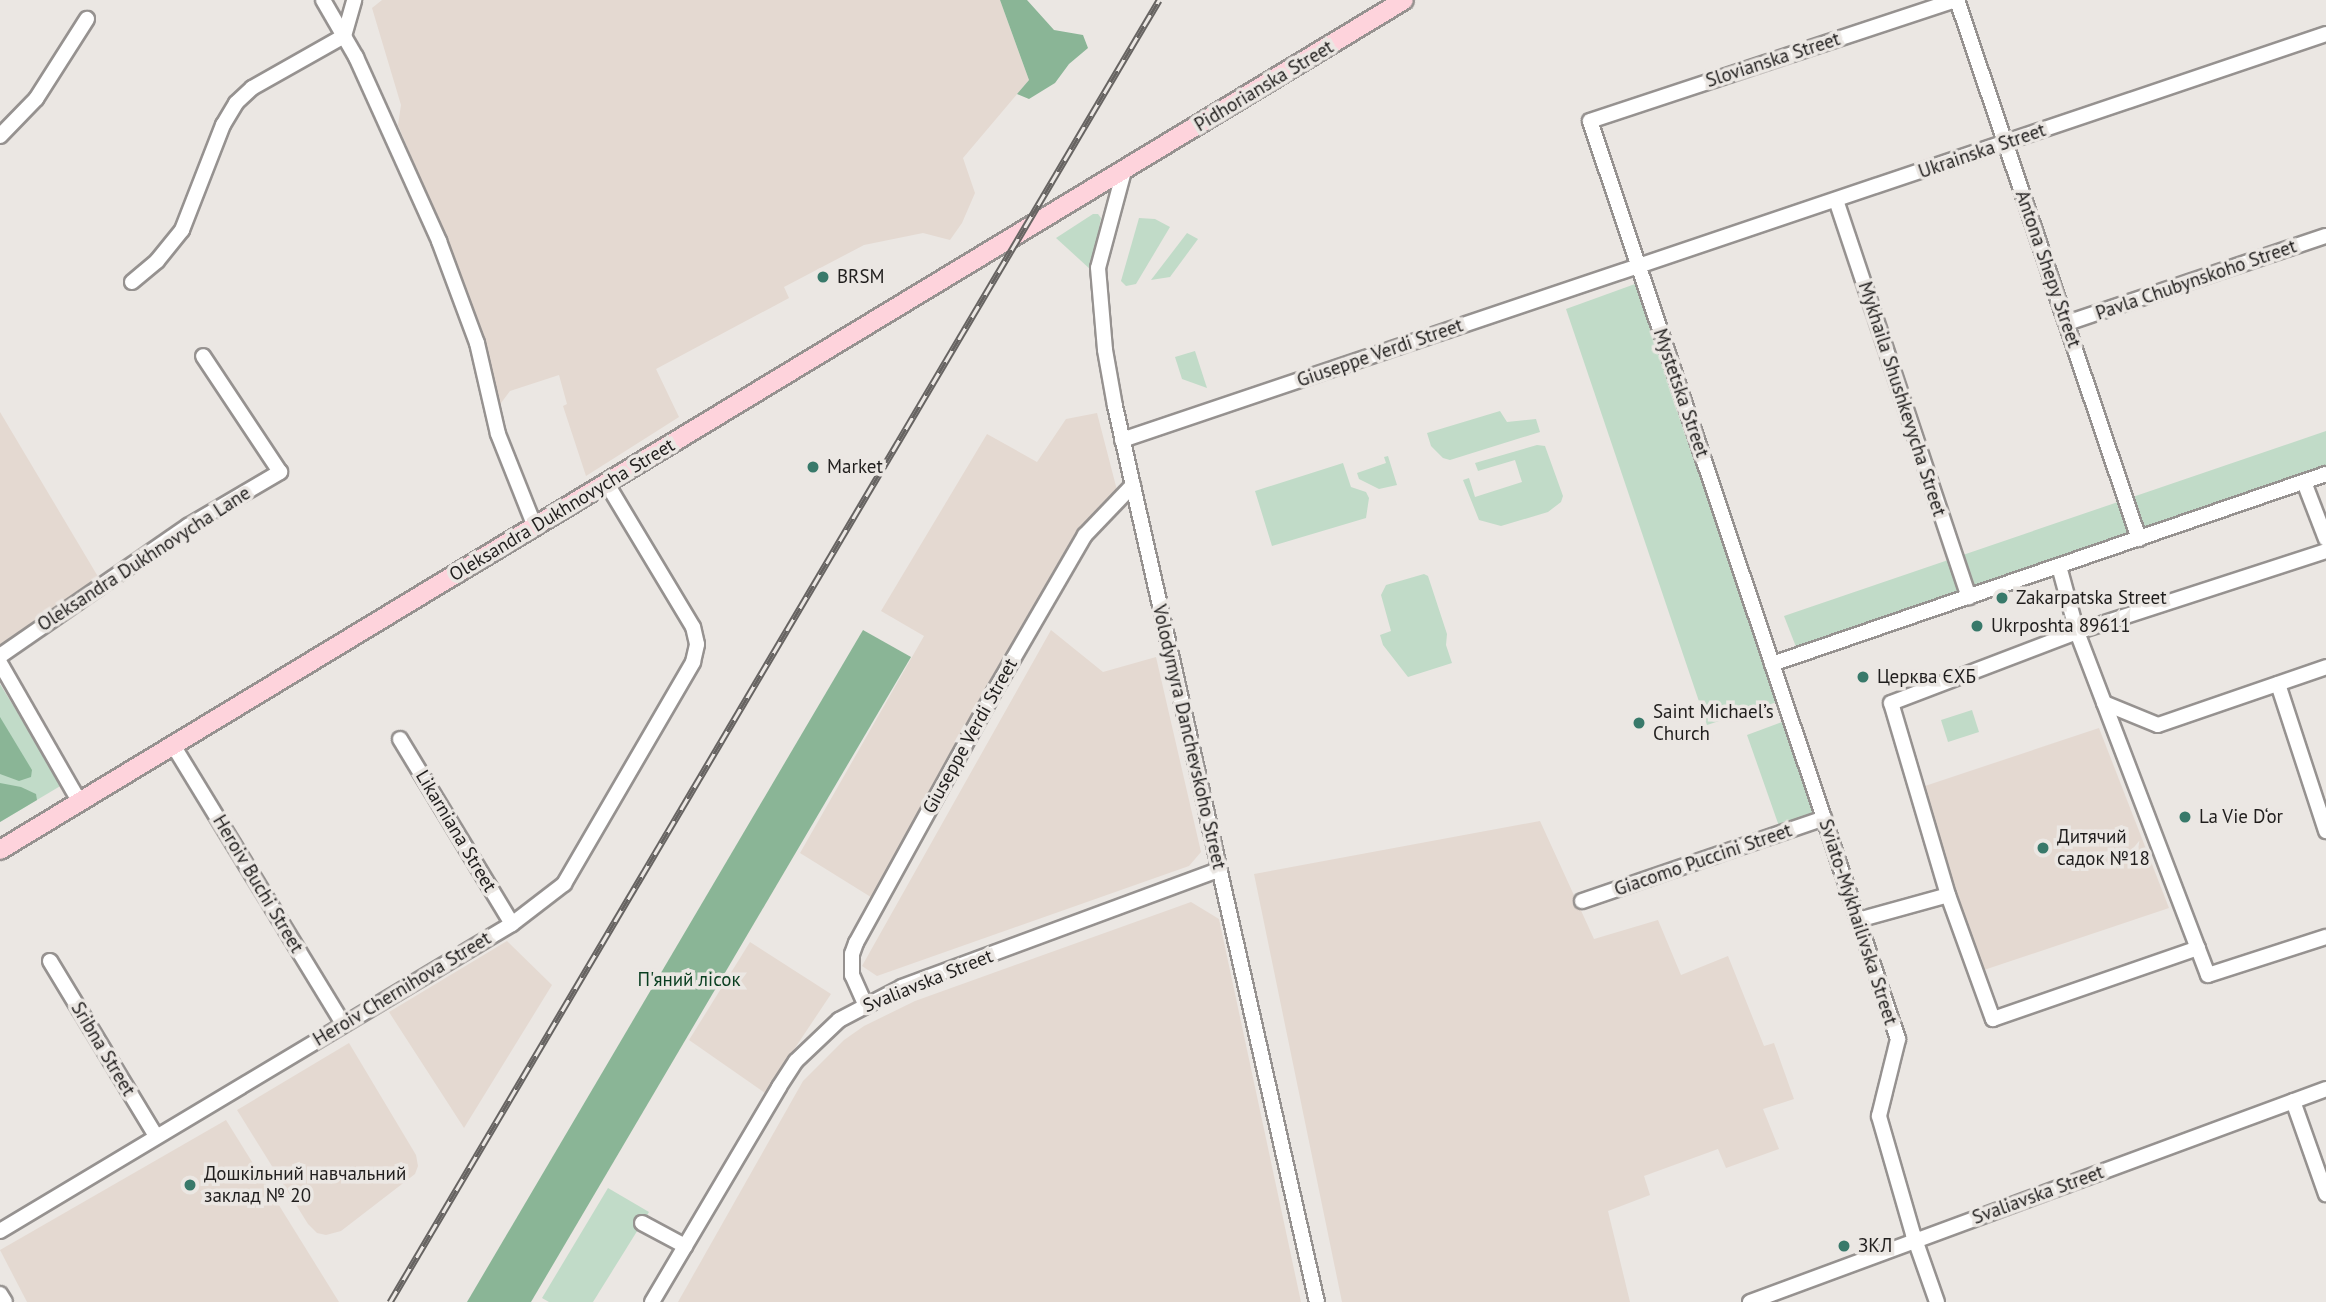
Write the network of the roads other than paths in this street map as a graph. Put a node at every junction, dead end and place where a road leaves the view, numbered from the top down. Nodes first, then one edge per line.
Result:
1 (323, 0) edge
2 (354, 0) edge
3 (1404, 0) edge
4 (1956, 0) edge
5 (86, 19) dead end
6 (2326, 34) edge
7 (344, 36) junction
8 (1590, 121) joint
9 (0, 136) edge
10 (2005, 144) junction
11 (1124, 171) junction
12 (1836, 200) junction
13 (2326, 236) edge
14 (1638, 266) junction
15 (132, 282) dead end
16 (2067, 323) junction
17 (203, 356) dead end
18 (1122, 440) junction
19 (2326, 474) edge
20 (606, 482) junction
21 (2304, 482) junction
22 (1133, 485) junction
23 (536, 527) junction
24 (2139, 539) junction
25 (2326, 539) edge
26 (2326, 551) edge
27 (2059, 566) junction
28 (1969, 597) junction
29 (2077, 632) junction
30 (0, 656) edge
31 (0, 663) edge
32 (1772, 664) junction
33 (2326, 667) edge
34 (2278, 684) junction
35 (2104, 703) junction
36 (400, 738) dead end
37 (173, 745) junction
38 (79, 801) junction
39 (1824, 818) junction
40 (2326, 831) edge
41 (0, 850) edge
42 (1219, 870) junction
43 (1948, 895) junction
44 (1582, 901) dead end
45 (1858, 920) junction
46 (512, 924) junction
47 (2326, 937) edge
48 (2198, 948) junction
49 (50, 961) dead end
50 (865, 1004) junction
51 (342, 1024) junction
52 (2326, 1089) edge
53 (2294, 1101) junction
54 (156, 1136) junction
55 (2326, 1194) edge
56 (642, 1223) dead end
57 (0, 1230) edge
58 (1916, 1241) junction
59 (685, 1246) junction
60 (0, 1294) edge
61 (5, 1302) edge
62 (652, 1302) edge
63 (1317, 1302) edge
64 (1750, 1302) edge
65 (1937, 1302) edge

1 - 7 street
2 - 7 street
3 - 11 main road, Pidhorianska Street
4 - 8 street, Slovianska Street
4 - 10 street, Antona Shepy Street
5 - 9 street
6 - 10 street, Ukrainska Street
7 - 15 street
7 - 23 street
8 - 14 street, Mystetska Street
10 - 12 street, Ukrainska Street
10 - 16 street, Antona Shepy Street
11 - 18 street, Volodymyra Danchevskoho Street
11 - 20 main road, Oleksandra Dukhnovycha Street
12 - 14 street, Ukrainska Street
12 - 28 street, Mykhaila Shushkevycha Street
13 - 16 street, Pavla Chubynskoho Street
14 - 18 street, Giuseppe Verdi Street
14 - 32 street, Mystetska Street
16 - 24 street, Antona Shepy Street
17 - 30 street, Oleksandra Dukhnovycha Lane
18 - 22 street, Volodymyra Danchevskoho Street
19 - 21 street
20 - 23 main road, Oleksandra Dukhnovycha Street
20 - 46 street, Heroiv Chernihova Street
21 - 24 street
21 - 25 street
22 - 42 street, Volodymyra Danchevskoho Street
22 - 50 street, Giuseppe Verdi Street
23 - 37 main road, Oleksandra Dukhnovycha Street
24 - 27 street
26 - 29 street
27 - 28 street
27 - 29 street
28 - 32 street
29 - 35 street
29 - 43 street
31 - 38 street
32 - 39 street, Sviato-Mykhailivska Street
33 - 34 street
34 - 35 street
34 - 40 street
35 - 48 street
36 - 46 street, Likarniana Street
37 - 38 main road, Oleksandra Dukhnovycha Street
37 - 51 street, Heroiv Buchi Street
38 - 41 main road, Oleksandra Dukhnovycha Street
39 - 44 street, Giacomo Puccini Street
39 - 45 street, Sviato-Mykhailivska Street
42 - 50 street, Svaliavska Street
42 - 63 street, Volodymyra Danchevskoho Street
43 - 45 street
43 - 48 street
45 - 58 street, Sviato-Mykhailivska Street
46 - 51 street, Heroiv Chernihova Street
47 - 48 street
49 - 54 street, Sribna Street
50 - 59 street, Svaliavska Street
51 - 54 street, Heroiv Chernihova Street
52 - 53 street, Svaliavska Street
53 - 55 street
53 - 58 street, Svaliavska Street
54 - 57 street, Heroiv Chernihova Street
56 - 59 street
58 - 64 street, Svaliavska Street
58 - 65 street, Sviato-Mykhailivska Street
59 - 62 street, Svaliavska Street
60 - 61 street

